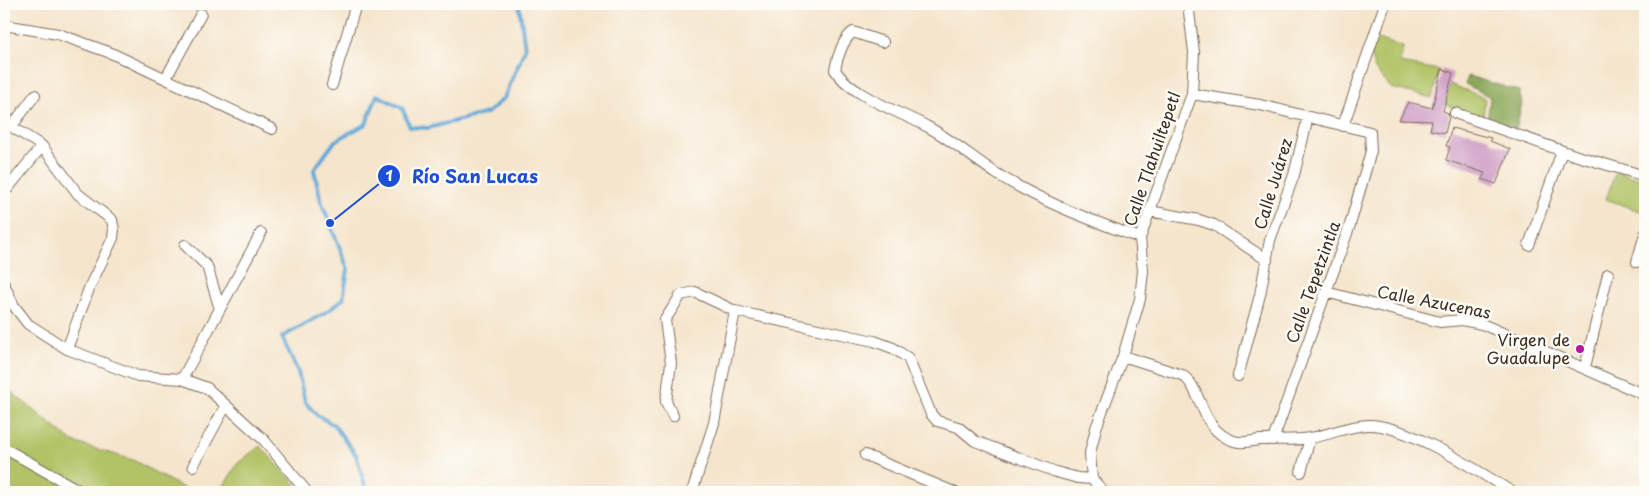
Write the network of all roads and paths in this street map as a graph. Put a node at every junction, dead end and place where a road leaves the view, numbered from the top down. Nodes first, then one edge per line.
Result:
1 (356, 4) edge
2 (1188, 4) edge
3 (1385, 4) edge
4 (201, 14) dead end
5 (4, 25) edge
6 (883, 42) dead end
7 (166, 78) junction
8 (332, 85) dead end
9 (1192, 94) junction
10 (35, 95) dead end
11 (1455, 114) dead end
12 (1308, 117) junction
13 (8, 124) edge
14 (1343, 126) junction
15 (272, 129) dead end
16 (42, 146) junction
17 (1562, 151) junction
18 (1645, 176) edge
19 (4, 193) edge
20 (1149, 211) junction
21 (261, 232) dead end
22 (1645, 234) edge
23 (1140, 238) junction
24 (185, 245) dead end
25 (1529, 245) dead end
26 (1267, 260) junction
27 (1637, 262) dead end
28 (1608, 274) dead end
29 (4, 284) edge
30 (1326, 292) junction
31 (219, 306) junction
32 (735, 311) junction
33 (67, 349) junction
34 (1124, 356) junction
35 (1585, 367) junction
36 (1238, 376) dead end
37 (182, 379) junction
38 (1645, 395) edge
39 (226, 405) junction
40 (673, 416) dead end
41 (1310, 438) junction
42 (1273, 440) junction
43 (4, 448) edge
44 (865, 455) dead end
45 (193, 466) dead end
46 (1301, 472) dead end
47 (1092, 479) junction
48 (82, 492) edge
49 (307, 492) edge
50 (692, 492) edge
51 (954, 492) edge
52 (1104, 492) edge
53 (1512, 492) edge

1 - 8 street
2 - 9 street, Calle Tlahuiltepetl
3 - 14 street
4 - 7 street
5 - 7 street
6 - 23 street
7 - 15 street
9 - 12 street
9 - 20 street, Calle Tlahuiltepetl
10 - 13 street
11 - 17 street
12 - 14 street
12 - 26 street, Calle Juárez
13 - 16 street
14 - 30 street, Calle Tepetzintla
16 - 19 street
16 - 33 street
17 - 18 street
17 - 25 street
20 - 23 street, Calle Tlahuiltepetl
20 - 26 street, Calle Juárez
21 - 31 street
22 - 27 street
23 - 34 street, Calle Tlahuiltepetl
24 - 31 street
26 - 36 street, Calle Juárez
28 - 35 street
29 - 33 street
30 - 35 street, Calle Azucenas
30 - 42 street, Calle Tepetzintla
31 - 37 street
32 - 40 street
32 - 47 street
32 - 50 street
33 - 37 street
34 - 42 street
34 - 47 street, Calle Tlahuiltepetl
35 - 38 street, Calle Azucenas
37 - 39 street
39 - 45 street
39 - 49 street
41 - 42 street
41 - 46 street
41 - 53 street
43 - 48 street
44 - 51 street
47 - 52 street

